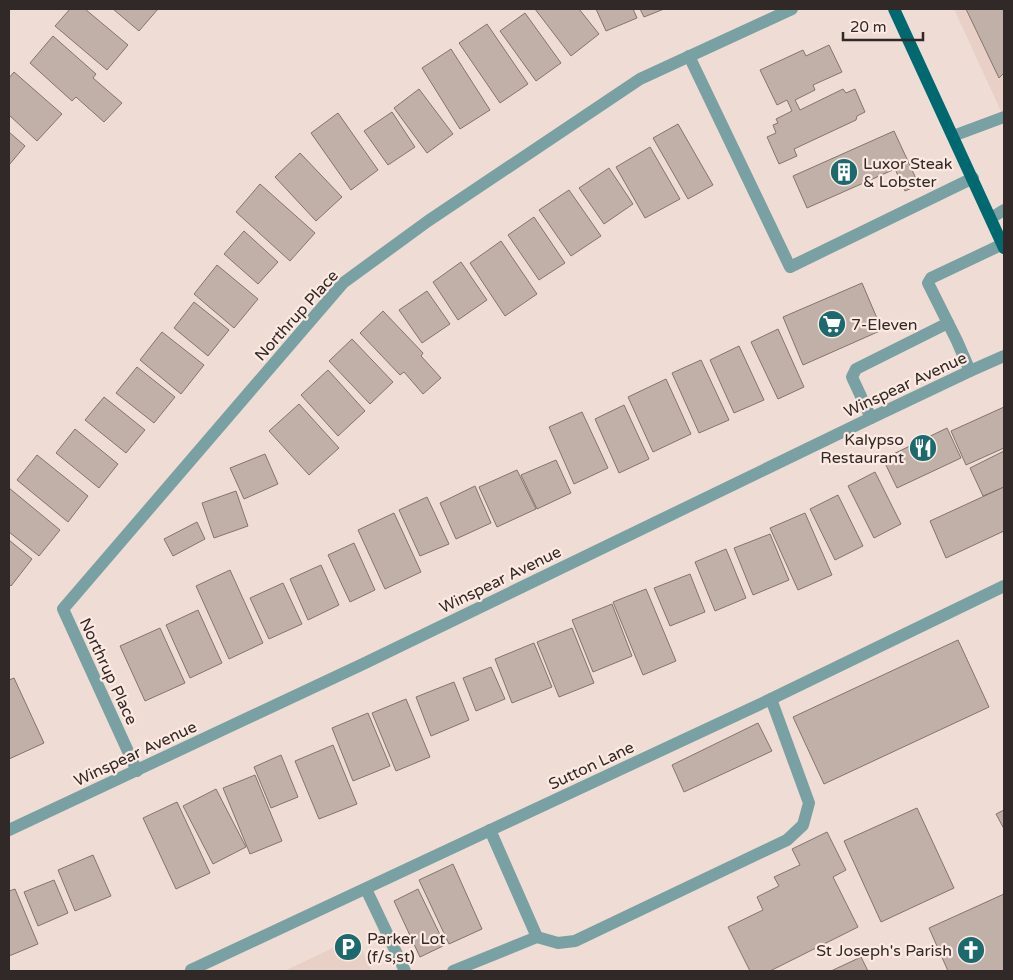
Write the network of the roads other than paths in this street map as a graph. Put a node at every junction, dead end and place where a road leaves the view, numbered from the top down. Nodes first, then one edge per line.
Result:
1 (792, 9) edge
2 (894, 9) edge
3 (690, 56) junction
4 (1004, 117) edge
5 (953, 136) junction
6 (973, 178) junction
7 (1004, 210) edge
8 (991, 218) junction
9 (1004, 246) edge
10 (948, 324) junction
11 (1004, 356) edge
12 (970, 371) junction
13 (870, 418) junction
14 (1004, 586) edge
15 (771, 699) junction
16 (137, 771) junction
17 (9, 830) edge
18 (490, 830) junction
19 (366, 889) junction
20 (536, 937) junction
21 (191, 970) dead end
22 (406, 971) edge
23 (453, 971) edge

1 - 3 street, Northrup Place
2 - 5 main road
3 - 6 street
3 - 16 street, Northrup Place
4 - 5 street
5 - 6 main road
6 - 8 main road
7 - 8 street
8 - 9 main road
9 - 10 street
10 - 12 street
10 - 13 street
11 - 12 street, Winspear Avenue
12 - 13 street, Winspear Avenue
13 - 16 street, Winspear Avenue
14 - 15 street, Sutton Lane
15 - 18 street, Sutton Lane
15 - 20 street
16 - 17 street, Winspear Avenue
18 - 19 street, Sutton Lane
18 - 20 street
19 - 21 street, Sutton Lane
19 - 22 street
20 - 23 street

